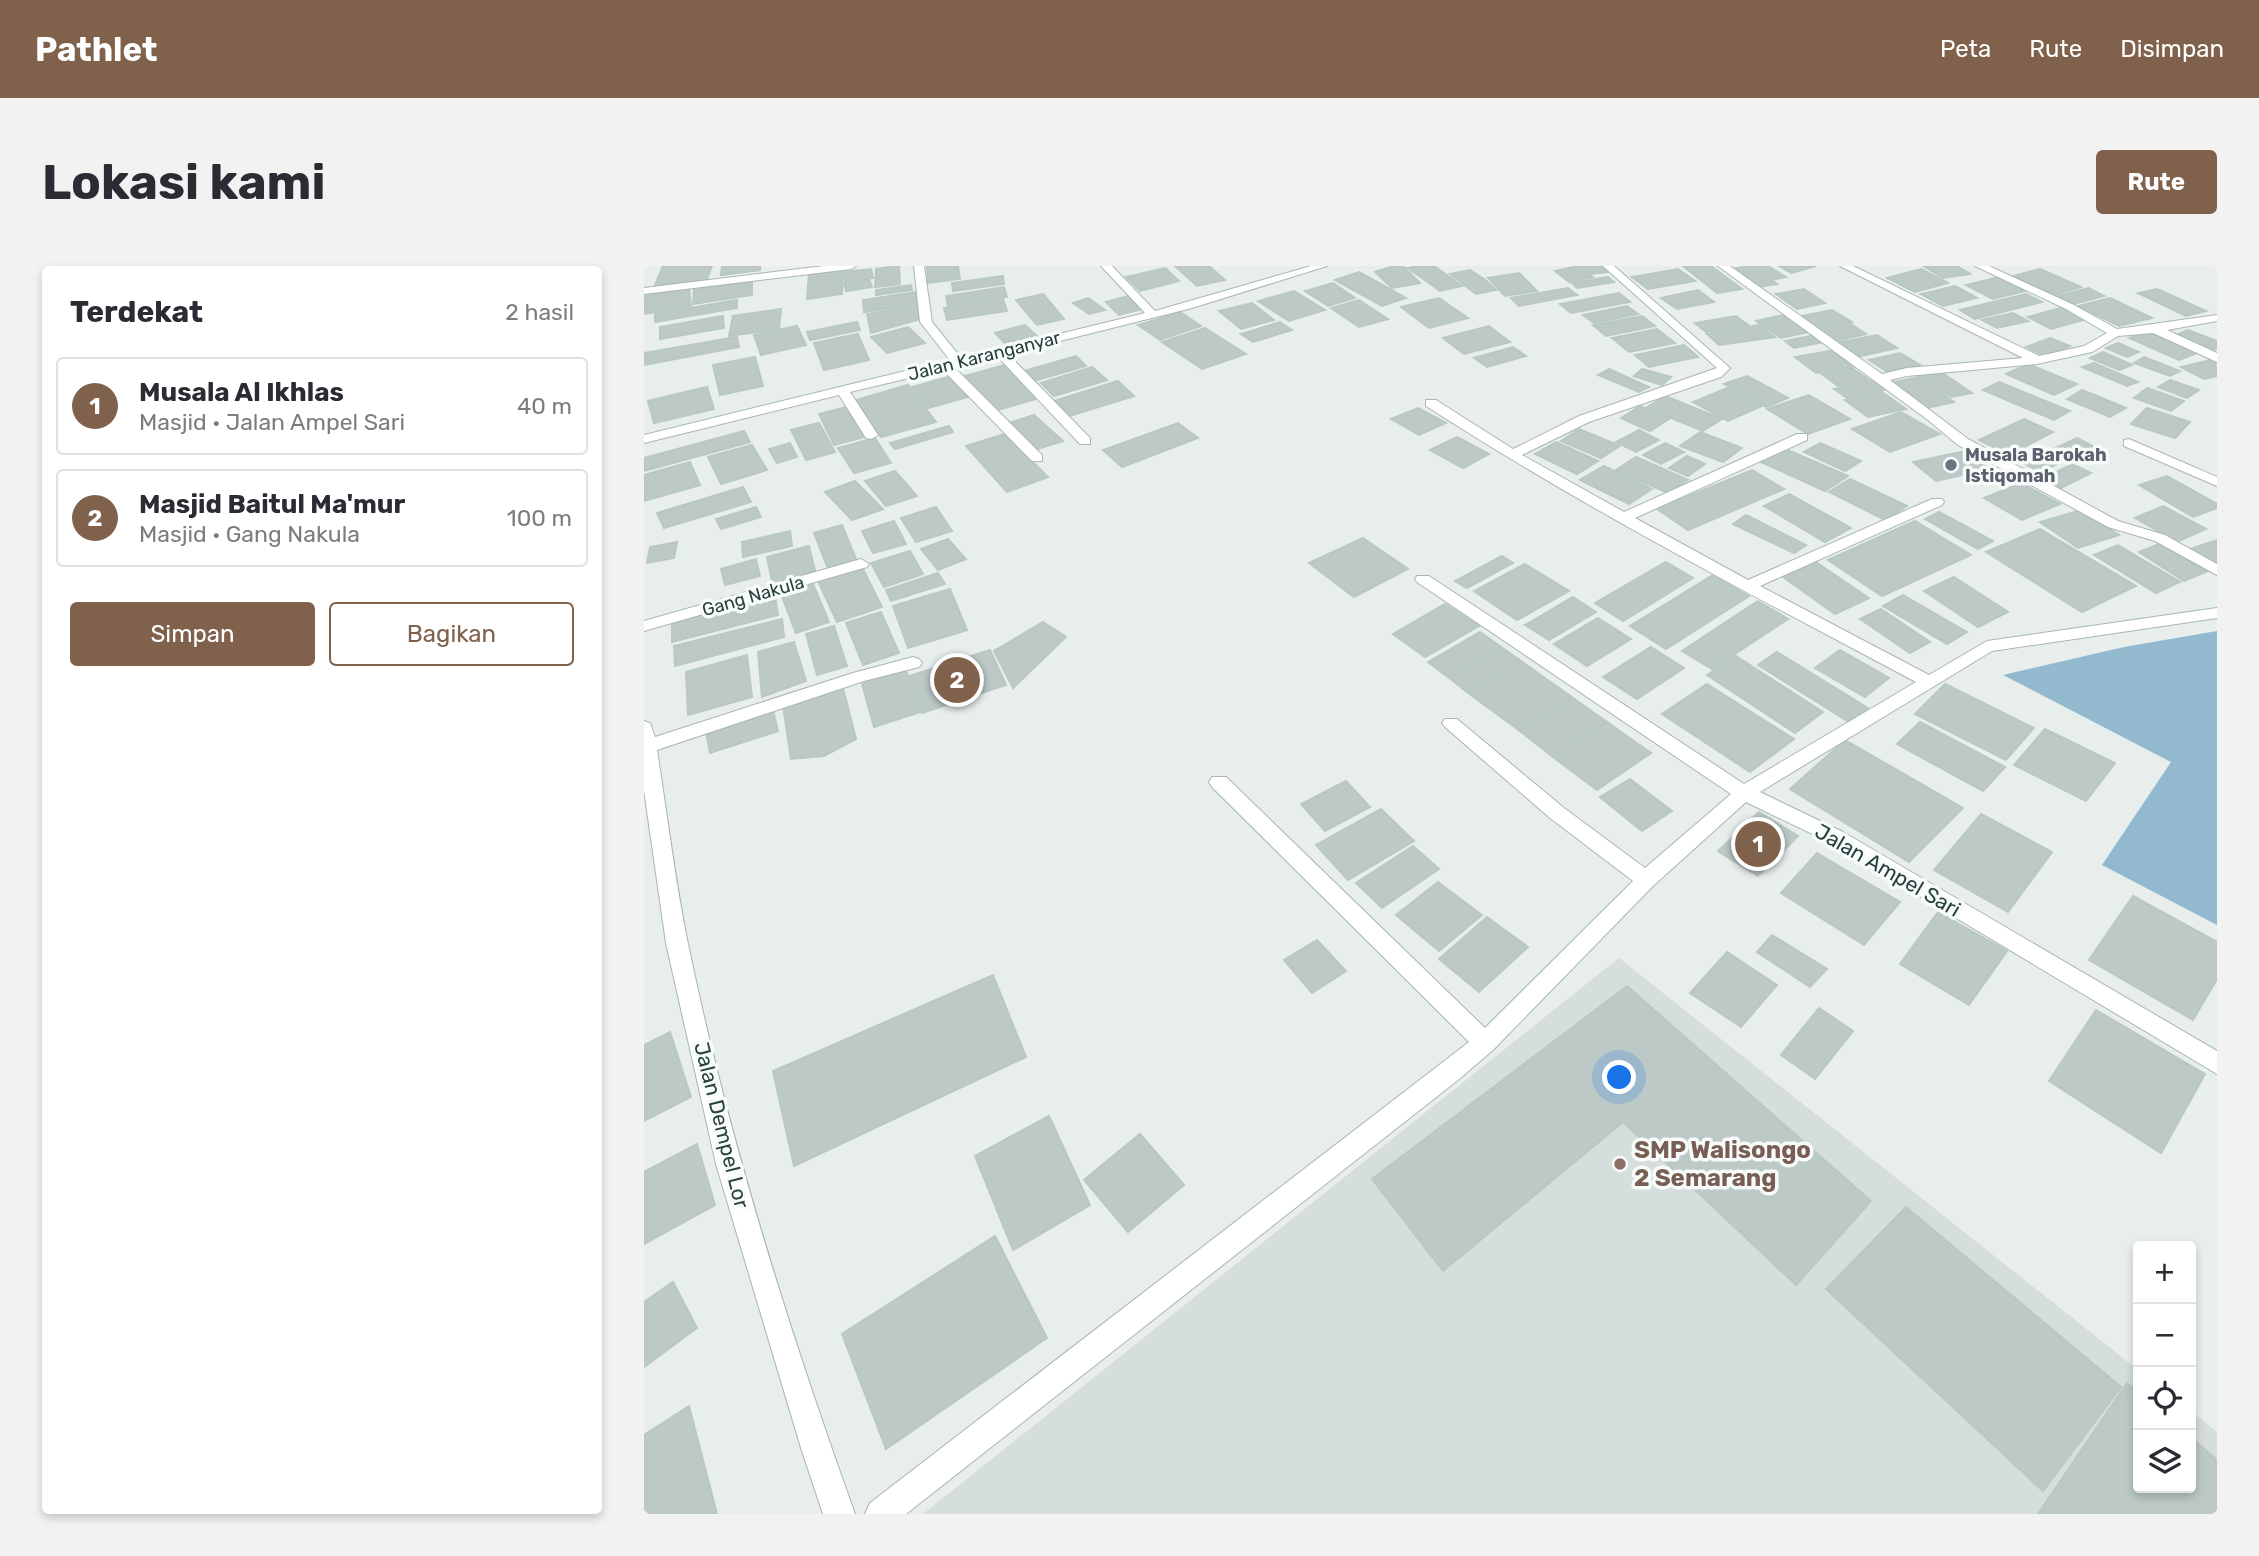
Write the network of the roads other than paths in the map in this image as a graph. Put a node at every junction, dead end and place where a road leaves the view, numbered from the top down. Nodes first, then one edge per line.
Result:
1 (851, 266) edge
2 (919, 266) edge
3 (1106, 266) edge
4 (1322, 266) edge
5 (1608, 266) edge
6 (1723, 266) edge
7 (1845, 266) edge
8 (1980, 266) edge
9 (644, 291) edge
10 (1153, 315) junction
11 (2217, 318) edge
12 (2155, 330) junction
13 (2115, 333) junction
14 (1000, 352) junction
15 (2217, 358) edge
16 (2037, 360) junction
17 (952, 364) junction
18 (1880, 379) junction
19 (842, 390) junction
20 (1431, 403) dead end
21 (871, 435) dead end
22 (1802, 437) dead end
23 (644, 439) edge
24 (1085, 441) dead end
25 (2129, 443) dead end
26 (1512, 456) junction
27 (1037, 458) dead end
28 (2217, 482) edge
29 (1937, 502) dead end
30 (1622, 518) junction
31 (861, 564) dead end
32 (2217, 570) edge
33 (1423, 579) dead end
34 (1748, 586) junction
35 (2217, 613) edge
36 (644, 626) edge
37 (913, 663) dead end
38 (1929, 682) junction
39 (1451, 723) dead end
40 (646, 737) edge
41 (1219, 782) dead end
42 (1744, 793) junction
43 (1646, 880) junction
44 (1485, 1043) junction
45 (2217, 1063) edge
46 (839, 1514) edge
47 (881, 1514) edge

1 - 9 street
2 - 17 street
3 - 10 street
4 - 10 street, Jalan Karanganyar
5 - 26 street
6 - 18 street
7 - 16 street
8 - 13 street
10 - 14 street, Jalan Karanganyar
11 - 12 street
12 - 13 street
12 - 15 street
13 - 16 street
14 - 17 street, Jalan Karanganyar
14 - 24 street
16 - 18 street
17 - 19 street, Jalan Karanganyar
17 - 27 street
18 - 32 street
19 - 21 street
19 - 23 street, Jalan Karanganyar
20 - 26 street
22 - 30 street
25 - 28 street
26 - 30 street
29 - 34 street
30 - 34 street
31 - 36 street, Gang Nakula
33 - 42 street, Jalan Ampel Sari
34 - 38 street
35 - 38 street
37 - 40 street
38 - 42 street
39 - 43 street
40 - 46 street, Jalan Dempel Lor
41 - 44 street
42 - 43 street
42 - 45 street, Jalan Ampel Sari
43 - 44 street
44 - 47 street

